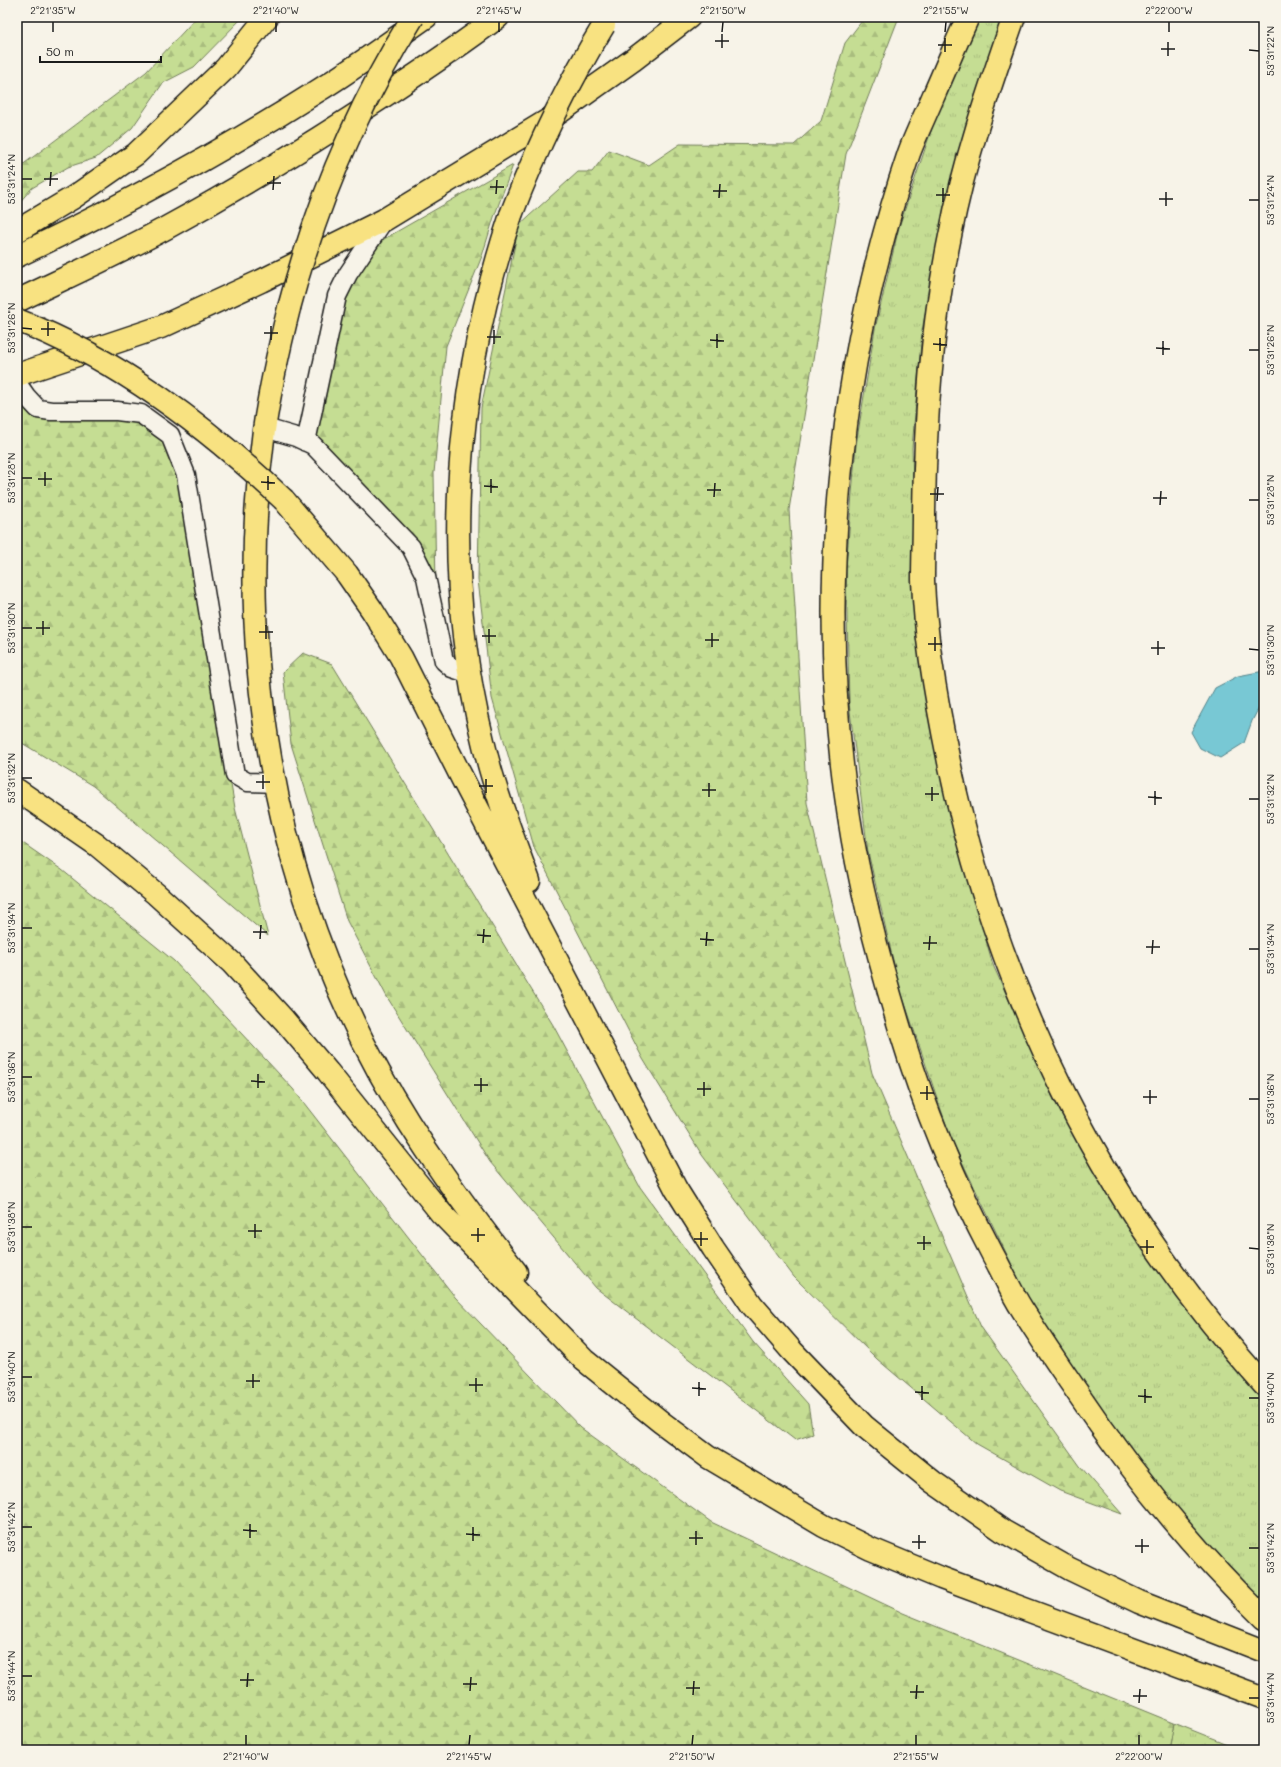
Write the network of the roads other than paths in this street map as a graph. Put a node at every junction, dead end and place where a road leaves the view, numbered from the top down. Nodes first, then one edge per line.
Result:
1 (267, 17) edge
2 (413, 17) edge
3 (426, 17) edge
4 (498, 17) edge
5 (689, 17) edge
6 (968, 17) edge
7 (1014, 17) edge
8 (606, 21) edge
9 (384, 220) junction
10 (17, 231) edge
11 (17, 256) edge
12 (17, 301) edge
13 (17, 320) edge
14 (17, 375) edge
15 (17, 383) edge
16 (265, 428) junction
17 (306, 442) junction
18 (470, 674) junction
19 (275, 783) junction
20 (17, 790) edge
21 (560, 962) junction
22 (584, 1360) junction
23 (1264, 1385) edge
24 (1261, 1615) edge
25 (1264, 1651) edge
26 (1264, 1698) edge

1 - 10 highway
2 - 16 highway, bridge
3 - 11 highway
4 - 12 highway
5 - 9 highway
6 - 24 highway
7 - 23 highway
8 - 18 highway, bridge
9 - 14 highway
9 - 17 lane
13 - 21 highway, bridge
15 - 19 lane
16 - 17 lane
16 - 19 highway
17 - 18 lane
18 - 21 highway
19 - 22 highway
20 - 22 highway
21 - 25 highway
22 - 26 highway

